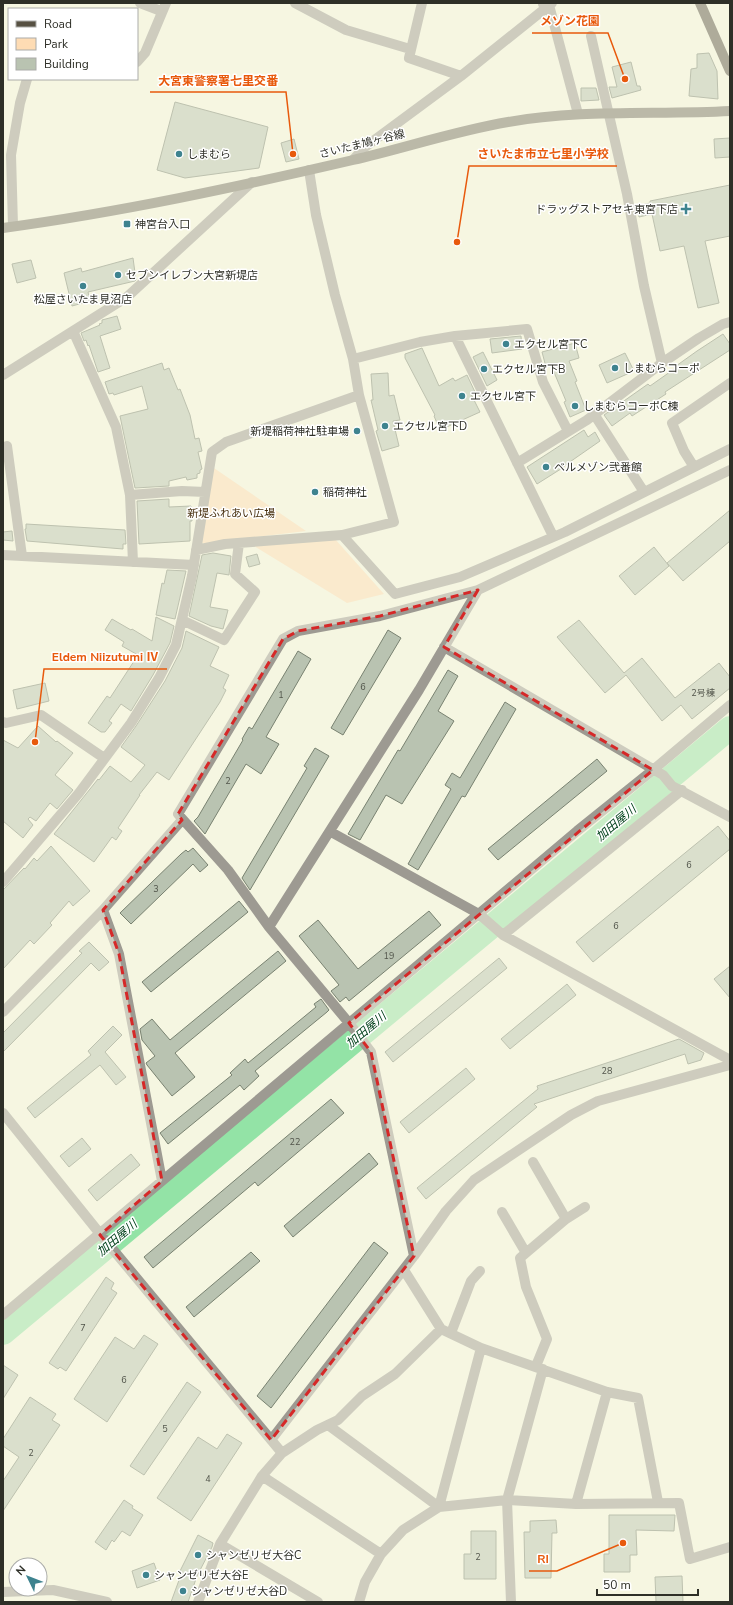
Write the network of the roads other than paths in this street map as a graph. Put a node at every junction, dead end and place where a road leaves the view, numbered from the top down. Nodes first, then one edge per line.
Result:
1 (140, 3) edge
2 (422, 3) edge
3 (700, 3) edge
4 (296, 4) edge
5 (547, 4) edge
6 (163, 7) edge
7 (591, 36) dead end
8 (410, 49) junction
9 (138, 61) edge
10 (730, 71) edge
11 (461, 76) junction
12 (27, 80) edge
13 (730, 111) edge
14 (578, 114) junction
15 (608, 114) junction
16 (354, 160) junction
17 (309, 170) junction
18 (252, 182) junction
19 (8, 227) edge
20 (730, 322) edge
21 (73, 331) junction
22 (455, 336) junction
23 (353, 359) junction
24 (662, 363) junction
25 (3, 375) edge
26 (730, 384) edge
27 (359, 395) junction
28 (594, 414) junction
29 (568, 431) junction
30 (3, 448) edge
31 (730, 449) edge
32 (517, 463) junction
33 (694, 467) junction
34 (730, 470) edge
35 (205, 492) junction
36 (644, 492) junction
37 (130, 494) junction
38 (342, 535) junction
39 (553, 536) junction
40 (239, 543) junction
41 (196, 550) junction
42 (3, 555) edge
43 (22, 556) junction
44 (133, 562) junction
45 (194, 565) junction
46 (478, 590) junction
47 (182, 620) junction
48 (444, 647) junction
49 (730, 705) edge
50 (3, 722) edge
51 (104, 758) junction
52 (653, 770) junction
53 (677, 788) junction
54 (730, 817) edge
55 (182, 820) junction
56 (331, 832) junction
57 (3, 882) edge
58 (104, 910) junction
59 (479, 914) junction
60 (269, 927) junction
61 (503, 934) junction
62 (3, 1012) edge
63 (352, 1027) junction
64 (730, 1060) edge
65 (730, 1065) edge
66 (3, 1113) edge
67 (533, 1162) dead end
68 (162, 1181) junction
69 (585, 1207) dead end
70 (502, 1212) dead end
71 (566, 1219) junction
72 (102, 1238) junction
73 (526, 1254) junction
74 (414, 1256) junction
75 (404, 1270) junction
76 (480, 1271) dead end
77 (3, 1315) edge
78 (441, 1329) junction
79 (451, 1333) junction
80 (481, 1348) junction
81 (539, 1367) junction
82 (607, 1392) junction
83 (328, 1425) junction
84 (271, 1440) junction
85 (282, 1453) junction
86 (262, 1476) junction
87 (507, 1500) junction
88 (658, 1502) junction
89 (576, 1504) junction
90 (438, 1507) junction
91 (220, 1544) junction
92 (730, 1546) edge
93 (381, 1554) junction
94 (3, 1592) edge
95 (106, 1602) edge
96 (198, 1602) edge
97 (318, 1602) edge
98 (359, 1602) edge
99 (512, 1602) edge

1 - 6 street
2 - 8 street
3 - 10 main road
4 - 8 street
5 - 11 street
5 - 14 street
6 - 9 street
7 - 15 street
8 - 11 street
11 - 16 street
12 - 19 street
13 - 15 main road, さいたま鳩ヶ谷線
14 - 15 main road, さいたま鳩ヶ谷線
14 - 16 main road, さいたま鳩ヶ谷線
15 - 24 street
16 - 17 main road, さいたま鳩ヶ谷線
17 - 18 main road, さいたま鳩ヶ谷線
17 - 23 street
18 - 19 main road, さいたま鳩ヶ谷線
18 - 21 street
20 - 24 street
21 - 25 street
21 - 37 street
22 - 23 street
22 - 29 street
22 - 32 street
23 - 27 street
24 - 28 street
26 - 33 street
27 - 35 street
27 - 38 street
28 - 29 street
28 - 36 street
29 - 32 street
30 - 43 street
31 - 33 street
32 - 39 street
33 - 36 street
34 - 46 street
35 - 37 street
35 - 41 street
36 - 39 street
37 - 44 street
38 - 39 street
38 - 40 street
40 - 41 street
40 - 47 street
41 - 45 street
42 - 43 street
43 - 44 street
44 - 45 street
45 - 47 street
46 - 48 street
46 - 55 street
47 - 51 street
48 - 52 street
48 - 56 street
49 - 52 street
50 - 51 street
51 - 57 street
52 - 53 street
52 - 59 street
53 - 54 street
53 - 61 street
55 - 58 street
55 - 60 street
56 - 59 street
56 - 60 street
58 - 62 street
58 - 68 street
59 - 61 street
59 - 63 street
60 - 63 street
61 - 64 street
63 - 68 street
63 - 74 street
65 - 74 street
66 - 72 street
67 - 71 street
68 - 72 street
69 - 71 street
70 - 73 street
71 - 73 street
72 - 77 street
72 - 84 street
73 - 81 street
74 - 75 street
75 - 78 street
75 - 84 street
76 - 79 street
78 - 79 street
78 - 83 street
79 - 80 street
80 - 81 street
80 - 90 street
81 - 82 street
81 - 87 street
82 - 88 street
82 - 89 street
83 - 85 street
83 - 90 street
84 - 85 street
85 - 86 street
86 - 91 street
86 - 93 street
87 - 89 street
87 - 90 street
87 - 99 street
88 - 89 street
88 - 92 street
90 - 93 street
91 - 96 street
91 - 97 street
93 - 98 street
94 - 95 street

